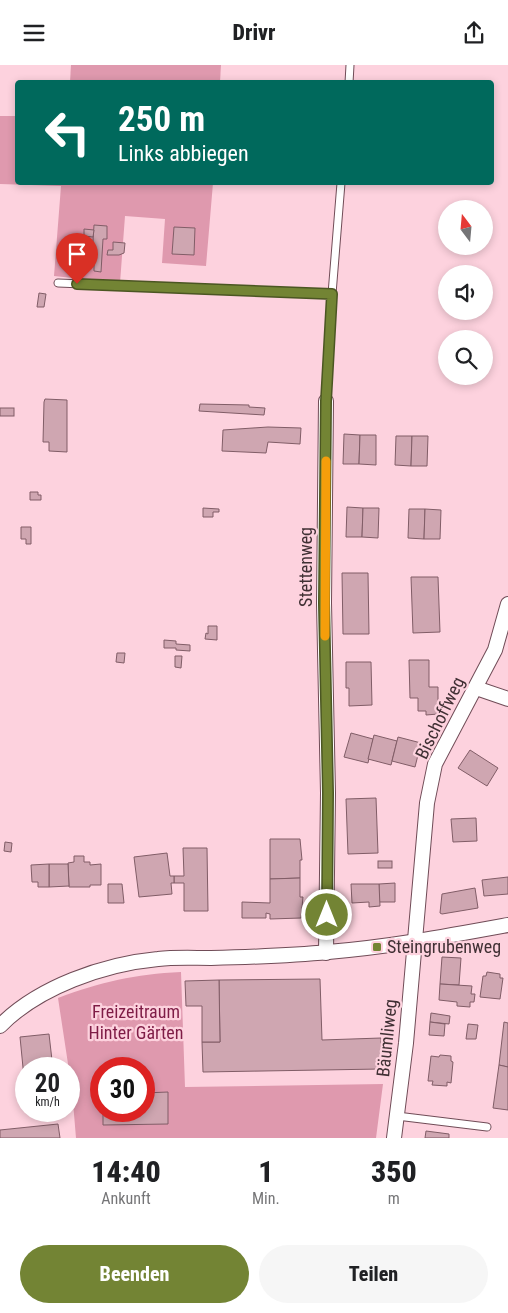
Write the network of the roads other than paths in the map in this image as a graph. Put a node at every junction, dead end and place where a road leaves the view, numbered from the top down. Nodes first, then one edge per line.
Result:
1 (350, 65) edge
2 (349, 80) edge
3 (341, 185) edge
4 (58, 283) dead end
5 (332, 294) junction
6 (326, 401) joint
7 (508, 604) edge
8 (476, 688) junction
9 (508, 699) edge
10 (508, 925) edge
11 (414, 943) junction
12 (326, 953) junction
13 (0, 1027) edge
14 (397, 1116) junction
15 (487, 1127) dead end
16 (394, 1138) edge

1 - 2 lane
3 - 5 lane, Stettenweg
4 - 5 lane
5 - 6 lane, Stettenweg
6 - 12 street, Stettenweg
7 - 8 street, Bischoffweg
8 - 9 street
8 - 11 street, Bischoffweg
10 - 11 street
11 - 12 street
11 - 14 street, Bäumliweg
12 - 13 street
14 - 15 lane
14 - 16 street, Bäumliweg

